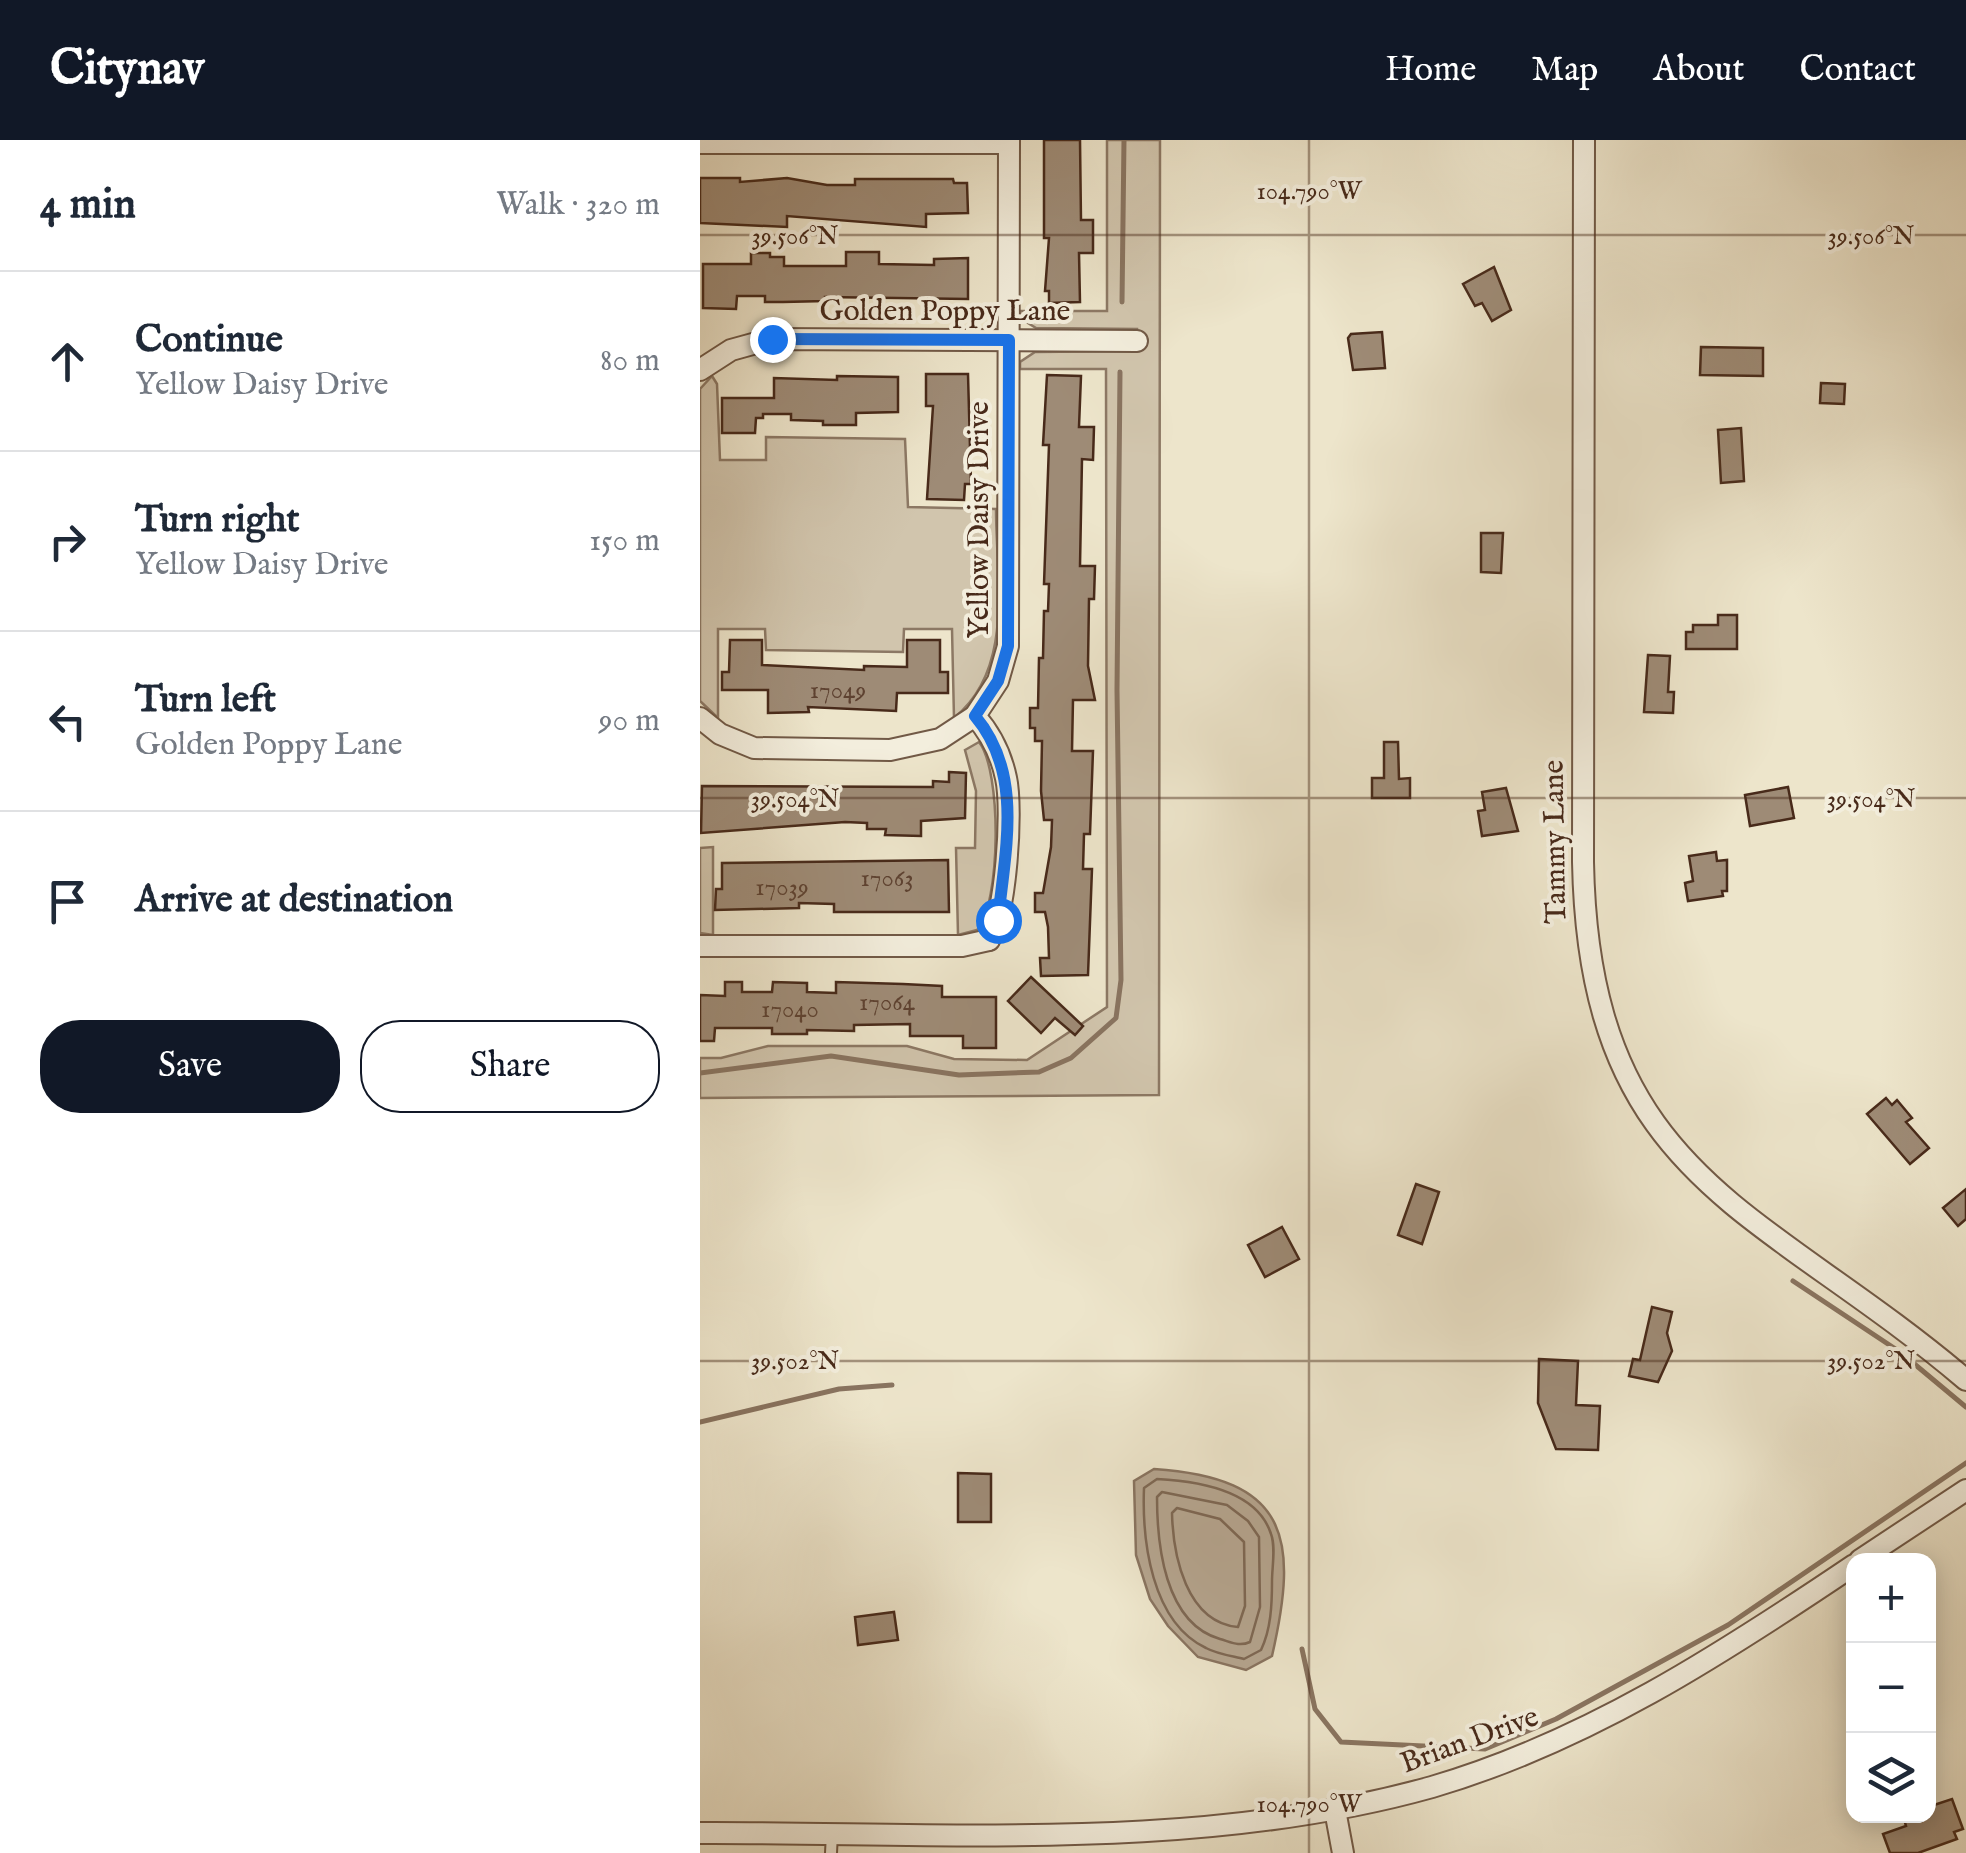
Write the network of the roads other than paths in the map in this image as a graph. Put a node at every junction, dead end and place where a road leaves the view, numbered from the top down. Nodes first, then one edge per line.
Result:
1 (1584, 140) edge
2 (1009, 142) edge
3 (700, 143) edge
4 (1009, 340) junction
5 (1137, 341) dead end
6 (700, 370) edge
7 (975, 716) junction
8 (700, 718) edge
9 (700, 946) edge
10 (1966, 1380) edge
11 (1966, 1490) edge
12 (1871, 1553) edge
13 (1846, 1570) edge
14 (1335, 1810) junction
15 (700, 1833) edge
16 (832, 1843) edge
17 (1343, 1853) edge

1 - 10 street, Tammy Lane
2 - 3 street
2 - 4 street, Yellow Daisy Drive
4 - 5 street, Golden Poppy Lane
4 - 6 street, Golden Poppy Lane
4 - 7 street, Yellow Daisy Drive
7 - 8 street
7 - 9 street
11 - 12 street
13 - 14 street, Brian Drive
14 - 16 street, Brian Drive
14 - 17 street
15 - 16 street, Brian Drive

